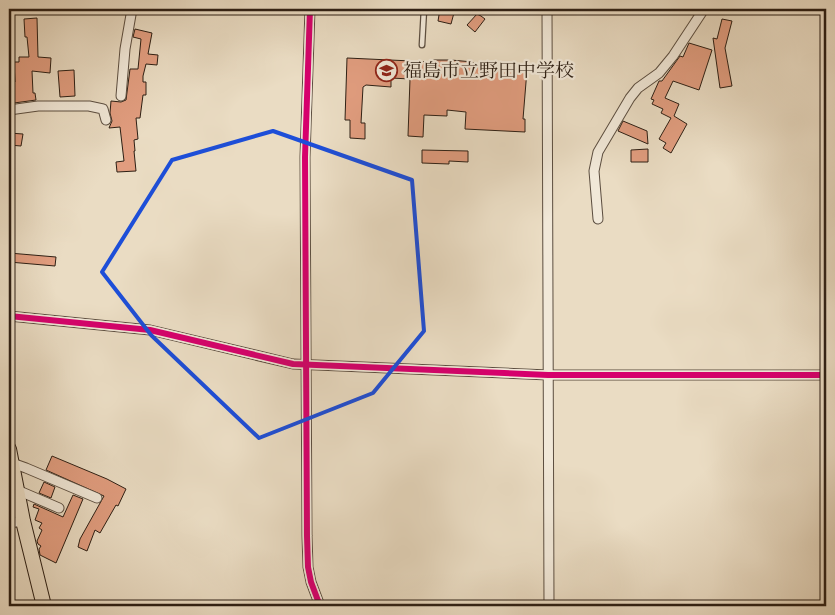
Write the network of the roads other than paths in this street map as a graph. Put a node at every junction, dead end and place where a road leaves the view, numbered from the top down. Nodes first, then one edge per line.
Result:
1 (132, 9) edge
2 (310, 9) edge
3 (424, 9) edge
4 (547, 9) edge
5 (704, 9) edge
6 (422, 45) dead end
7 (121, 96) dead end
8 (9, 110) edge
9 (106, 120) dead end
10 (598, 220) dead end
11 (9, 316) edge
12 (306, 364) junction
13 (826, 375) edge
14 (548, 376) junction
15 (9, 449) edge
16 (12, 464) junction
17 (17, 490) junction
18 (97, 498) dead end
19 (59, 508) dead end
20 (16, 522) edge
21 (44, 606) edge
22 (320, 606) edge
23 (549, 606) edge

1 - 7 street
2 - 12 street
3 - 6 lane
4 - 14 street
5 - 10 street
8 - 9 street
11 - 12 street
12 - 14 street
12 - 22 street
13 - 14 street
14 - 23 street
15 - 16 main road
16 - 17 main road
16 - 18 street
17 - 19 street
17 - 20 main road
20 - 21 main road

